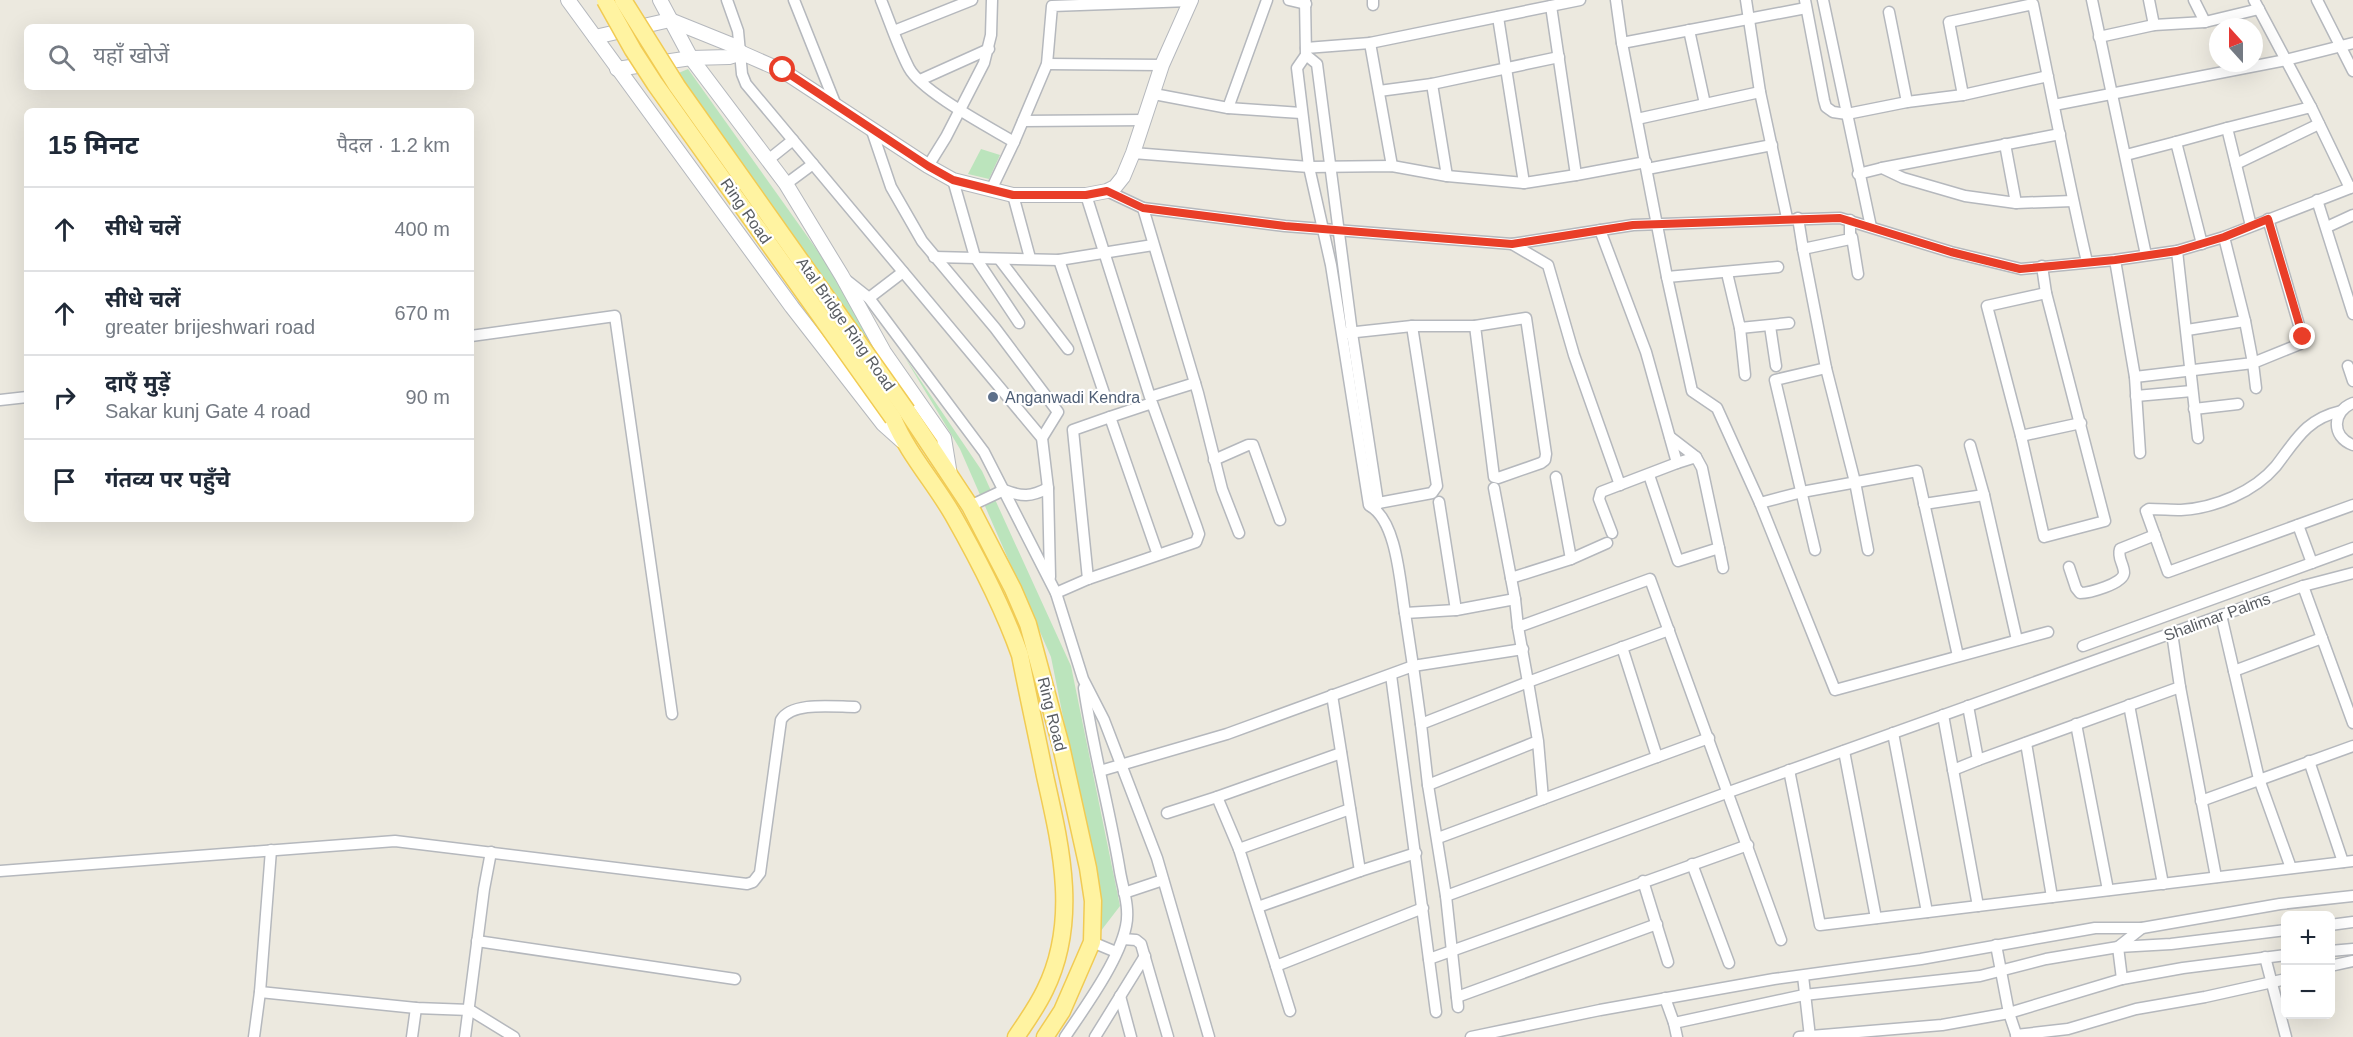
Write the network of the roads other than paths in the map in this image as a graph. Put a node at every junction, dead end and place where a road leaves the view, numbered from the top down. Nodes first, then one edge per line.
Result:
1 (568, 0) edge
2 (605, 0) edge
3 (623, 0) edge
4 (660, 0) edge
5 (727, 0) edge
6 (794, 0) edge
7 (881, 0) edge
8 (972, 0) edge
9 (992, 0) edge
10 (1267, 0) edge
11 (1289, 0) edge
12 (1580, 0) edge
13 (1616, 0) edge
14 (1746, 0) edge
15 (1823, 0) edge
16 (2092, 0) edge
17 (2149, 0) edge
18 (2194, 0) edge
19 (2317, 0) edge
20 (1190, 1) edge
21 (1306, 2) edge
22 (1805, 4) edge
23 (2257, 4) edge
24 (1551, 6) junction
25 (1889, 12) dead end
26 (1498, 17) junction
27 (1750, 18) junction
28 (670, 20) junction
29 (2205, 22) junction
30 (2154, 24) junction
31 (1689, 30) junction
32 (894, 31) junction
33 (595, 37) junction
34 (2099, 37) junction
35 (1370, 43) junction
36 (1622, 43) junction
37 (2353, 44) edge
38 (2342, 47) junction
39 (989, 49) junction
40 (1306, 52) junction
41 (741, 53) junction
42 (1558, 57) junction
43 (691, 58) junction
44 (2286, 60) junction
45 (1047, 64) junction
46 (1162, 65) junction
47 (1506, 68) junction
48 (617, 69) junction
49 (2353, 71) edge
50 (2048, 76) junction
51 (920, 80) junction
52 (1432, 84) junction
53 (1379, 91) junction
54 (1760, 92) junction
55 (2111, 93) junction
56 (1154, 94) junction
57 (1963, 96) junction
58 (1907, 102) junction
59 (835, 103) junction
60 (1705, 104) junction
61 (2054, 105) junction
62 (2311, 107) junction
63 (1228, 108) junction
64 (960, 110) junction
65 (1301, 113) junction
66 (1847, 114) junction
67 (1636, 119) junction
68 (1145, 120) junction
69 (1023, 121) junction
70 (2319, 124) junction
71 (871, 128) junction
72 (2227, 128) junction
73 (2060, 134) junction
74 (793, 140) junction
75 (1014, 142) junction
76 (2175, 142) junction
77 (2005, 144) junction
78 (1772, 146) junction
79 (1133, 153) junction
80 (2126, 156) junction
81 (768, 160) junction
82 (813, 164) junction
83 (2236, 164) junction
84 (928, 166) junction
85 (1330, 166) junction
86 (1392, 166) junction
87 (1647, 166) junction
88 (1309, 167) junction
89 (1882, 168) junction
90 (1858, 174) junction
91 (1447, 176) junction
92 (1576, 176) junction
93 (953, 180) junction
94 (1524, 183) junction
95 (786, 184) junction
96 (2351, 188) edge
97 (991, 190) junction
98 (1107, 191) junction
99 (1013, 195) junction
100 (1086, 195) junction
101 (2317, 200) junction
102 (2073, 201) junction
103 (2016, 203) junction
104 (1143, 208) junction
105 (2353, 215) edge
106 (1792, 218) junction
107 (2268, 219) junction
108 (1850, 220) junction
109 (1658, 225) junction
110 (2251, 226) junction
111 (2327, 226) junction
112 (1871, 227) junction
113 (1323, 228) junction
114 (1339, 229) junction
115 (1600, 230) junction
116 (1851, 237) junction
117 (2224, 237) junction
118 (1512, 244) junction
119 (2202, 244) junction
120 (1153, 245) junction
121 (1803, 249) junction
122 (2177, 251) junction
123 (1105, 253) junction
124 (2146, 255) junction
125 (934, 257) junction
126 (975, 257) junction
127 (1030, 258) junction
128 (1000, 260) junction
129 (1059, 260) junction
130 (2115, 260) junction
131 (2086, 262) junction
132 (1331, 265) junction
133 (1344, 265) junction
134 (2042, 266) junction
135 (1778, 267) dead end
136 (903, 272) junction
137 (1727, 273) junction
138 (1858, 274) dead end
139 (842, 276) junction
140 (1667, 277) junction
141 (2046, 293) junction
142 (870, 298) junction
143 (2353, 314) edge
144 (2245, 321) junction
145 (1019, 323) dead end
146 (1789, 323) dead end
147 (1412, 326) junction
148 (1475, 326) junction
149 (1770, 326) junction
150 (1740, 328) junction
151 (2187, 330) junction
152 (1347, 333) junction
153 (474, 336) edge
154 (1068, 349) dead end
155 (2253, 363) junction
156 (1776, 366) dead end
157 (2348, 366) dead end
158 (1826, 368) junction
159 (2189, 370) junction
160 (1745, 375) dead end
161 (2135, 377) junction
162 (2353, 381) edge
163 (1195, 383) junction
164 (2256, 388) dead end
165 (2192, 391) junction
166 (1105, 396) dead end
167 (2136, 396) junction
168 (24, 397) edge
169 (0, 400) edge
170 (2238, 404) dead end
171 (2353, 404) edge
172 (2194, 409) junction
173 (2341, 411) junction
174 (900, 415) junction
175 (1110, 417) junction
176 (2081, 423) junction
177 (2021, 436) junction
178 (1670, 437) junction
179 (1042, 438) junction
180 (2198, 438) dead end
181 (903, 442) junction
182 (1970, 445) dead end
183 (2353, 445) edge
184 (2140, 453) dead end
185 (1696, 457) junction
186 (1214, 460) junction
187 (1677, 463) junction
188 (951, 474) junction
189 (1648, 475) junction
190 (1556, 477) dead end
191 (1855, 482) junction
192 (1620, 485) junction
193 (1048, 488) junction
194 (1494, 488) dead end
195 (1004, 490) junction
196 (1802, 492) junction
197 (1984, 495) junction
198 (1438, 502) dead end
199 (1760, 503) junction
200 (1924, 504) junction
201 (1374, 505) junction
202 (2353, 505) edge
203 (970, 506) junction
204 (1280, 520) dead end
205 (2298, 525) junction
206 (1239, 533) dead end
207 (2155, 535) junction
208 (1719, 548) junction
209 (2353, 548) edge
210 (1815, 550) dead end
211 (1868, 550) dead end
212 (1158, 555) junction
213 (1571, 559) junction
214 (2312, 563) junction
215 (2068, 567) dead end
216 (1723, 568) dead end
217 (2353, 573) edge
218 (1511, 578) junction
219 (1088, 579) junction
220 (1050, 580) junction
221 (2303, 586) junction
222 (1056, 593) junction
223 (1515, 599) junction
224 (1456, 610) junction
225 (1405, 613) junction
226 (2221, 615) junction
227 (1518, 627) junction
228 (1669, 630) junction
229 (2048, 632) dead end
230 (2172, 633) junction
231 (2322, 638) junction
232 (2017, 640) junction
233 (2083, 646) dead end
234 (1622, 647) junction
235 (1523, 649) junction
236 (1958, 656) junction
237 (1413, 666) junction
238 (2234, 671) junction
239 (1391, 675) junction
240 (1083, 679) junction
241 (1528, 682) junction
242 (2180, 687) junction
243 (1332, 695) junction
244 (2129, 705) junction
245 (1968, 706) junction
246 (855, 707) dead end
247 (672, 714) dead end
248 (1943, 715) junction
249 (2353, 723) edge
250 (1421, 724) junction
251 (2076, 724) junction
252 (1893, 733) junction
253 (1709, 738) junction
254 (1538, 741) junction
255 (2026, 743) junction
256 (2353, 746) edge
257 (1844, 751) junction
258 (1341, 753) junction
259 (1657, 757) junction
260 (1978, 760) junction
261 (2309, 761) junction
262 (1121, 766) junction
263 (1789, 770) junction
264 (1953, 770) junction
265 (1100, 771) junction
266 (2259, 779) junction
267 (1428, 785) junction
268 (1729, 792) junction
269 (1217, 797) junction
270 (1543, 799) junction
271 (2201, 801) junction
272 (1350, 809) junction
273 (1167, 813) dead end
274 (1438, 838) junction
275 (1748, 845) junction
276 (1239, 849) junction
277 (271, 850) junction
278 (491, 852) junction
279 (1416, 853) junction
280 (2348, 861) edge
281 (1692, 864) junction
282 (2291, 868) junction
283 (0, 871) edge
284 (1360, 871) junction
285 (2216, 877) junction
286 (1163, 880) junction
287 (1643, 881) junction
288 (2163, 884) junction
289 (2108, 890) junction
290 (1124, 893) junction
291 (1446, 896) junction
292 (2353, 896) edge
293 (2052, 897) junction
294 (1978, 906) junction
295 (1258, 907) junction
296 (1423, 908) junction
297 (1927, 912) junction
298 (1876, 918) junction
299 (2353, 922) edge
300 (1656, 924) junction
301 (2335, 924) edge
302 (2142, 928) junction
303 (2281, 931) edge
304 (1123, 939) junction
305 (1781, 940) dead end
306 (477, 941) junction
307 (1092, 942) junction
308 (1996, 945) junction
309 (2118, 947) junction
310 (2353, 949) edge
311 (1452, 951) junction
312 (2335, 951) edge
313 (1116, 952) junction
314 (2281, 955) edge
315 (1145, 956) junction
316 (2265, 957) junction
317 (1429, 959) junction
318 (2353, 961) edge
319 (1668, 962) dead end
320 (1729, 963) dead end
321 (2335, 965) edge
322 (1276, 966) junction
323 (2001, 970) junction
324 (1803, 976) junction
325 (735, 979) dead end
326 (2122, 979) junction
327 (2281, 980) edge
328 (2273, 982) junction
329 (260, 992) junction
330 (1120, 996) junction
331 (1804, 996) junction
332 (1665, 998) junction
333 (416, 1008) junction
334 (470, 1010) junction
335 (1290, 1011) dead end
336 (1436, 1012) dead end
337 (2009, 1013) junction
338 (1674, 1023) junction
339 (1942, 1025) junction
340 (1096, 1036) edge
341 (1806, 1036) edge
342 (2017, 1036) edge
343 (254, 1037) edge
344 (411, 1037) edge
345 (465, 1037) edge
346 (514, 1037) edge
347 (1016, 1037) edge
348 (1045, 1037) edge
349 (1065, 1037) edge
350 (1131, 1037) edge
351 (1168, 1037) edge
352 (1209, 1037) edge
353 (1471, 1037) edge
354 (1677, 1037) edge
355 (1942, 1037) edge
356 (2286, 1037) edge

1 - 33 street
2 - 174 main road, Ring Road, bridge
3 - 174 main road, Atal Bridge Ring Road, bridge
4 - 28 street
5 - 41 street
6 - 59 street
7 - 32 street
8 - 32 street
9 - 39 street
10 - 63 street
11 - 21 street
12 - 24 street
13 - 36 street
14 - 27 street
15 - 66 street
16 - 34 street
17 - 30 street
18 - 29 street
19 - 38 street
20 - 45 street
20 - 46 street
21 - 40 street
22 - 27 street
22 - 66 street
23 - 29 street
23 - 44 street
24 - 26 street
24 - 42 street
25 - 58 street
26 - 35 street
26 - 47 street
27 - 31 street
27 - 54 street
28 - 33 street
28 - 41 street
28 - 43 street
29 - 30 street
30 - 34 street
31 - 36 street
31 - 60 street
32 - 51 street
33 - 48 street
34 - 55 street
35 - 40 street
35 - 53 street
36 - 67 street
37 - 38 street
38 - 44 street
38 - 49 street
39 - 51 street
39 - 64 street
40 - 65 street
40 - 85 street
41 - 43 street
41 - 59 street
41 - 74 street
42 - 47 street
42 - 92 street
43 - 48 street
43 - 81 street
44 - 55 street
44 - 62 street
45 - 46 street
45 - 69 street
46 - 56 street
47 - 52 street
47 - 94 street
48 - 181 street
50 - 57 street
50 - 57 street
50 - 61 street
51 - 64 street
52 - 53 street
52 - 91 street
53 - 86 street
54 - 60 street
54 - 78 street
55 - 61 street
55 - 80 street
56 - 63 street
56 - 68 street
57 - 58 street
58 - 66 street
59 - 71 street
60 - 67 street
61 - 73 street
62 - 70 street
62 - 72 street
63 - 65 street
64 - 75 street
64 - 84 street
65 - 88 street
66 - 90 street
67 - 87 street
68 - 69 street
68 - 79 street
69 - 75 street
70 - 83 street
70 - 96 street
71 - 84 street
71 - 125 street
72 - 76 street
72 - 83 street
73 - 77 street
73 - 102 street
74 - 81 street
74 - 82 street
75 - 97 street
76 - 80 street
76 - 119 street
77 - 89 street
77 - 103 street
78 - 87 street
78 - 106 street
79 - 88 street
79 - 98 street
80 - 124 street
81 - 95 street
82 - 95 street
82 - 136 street
83 - 110 street
84 - 93 street
85 - 86 street
85 - 88 street
85 - 114 street
86 - 91 street
87 - 92 street
87 - 109 street
88 - 113 street
89 - 90 street
89 - 103 street
90 - 112 street
91 - 94 street
92 - 94 street
93 - 97 street
93 - 126 street
95 - 139 street
96 - 101 street
97 - 99 street
98 - 100 street
98 - 104 street
99 - 100 street
99 - 127 street
100 - 123 street
101 - 107 street
101 - 111 street
102 - 103 street
102 - 131 street
104 - 113 street
104 - 120 street
105 - 111 street
106 - 108 street
106 - 109 street
106 - 121 street
107 - 110 street
107 - 155 street
108 - 112 street
108 - 116 street
109 - 115 street
109 - 140 street
110 - 117 street
111 - 143 street
112 - 134 street
113 - 114 street
113 - 132 street
114 - 118 street
114 - 133 street
115 - 118 street
115 - 178 street
116 - 121 street
116 - 138 street
117 - 119 street
117 - 144 street
118 - 192 street
119 - 122 street
120 - 123 street
120 - 163 street
121 - 158 street
122 - 124 street
122 - 151 street
123 - 129 street
123 - 163 street
124 - 130 street
125 - 126 street
125 - 179 street
126 - 128 street
126 - 145 street
127 - 128 street
127 - 129 street
128 - 154 street
129 - 166 street
130 - 131 street
130 - 161 street
131 - 134 street
132 - 133 street
132 - 152 street
133 - 152 street
134 - 141 street
135 - 137 street
136 - 142 street
136 - 179 street
137 - 140 street
137 - 150 street
139 - 142 street
139 - 188 street
140 - 199 street
141 - 176 street
141 - 177 street
142 - 195 street
144 - 151 street
144 - 155 street
146 - 149 street
147 - 148 street
147 - 152 street
147 - 201 street
148 - 148 street
149 - 150 street
149 - 156 street
150 - 160 street
151 - 159 street
152 - 201 street
153 - 247 street
155 - 159 street
155 - 164 street
157 - 162 street
158 - 191 street
158 - 196 street
159 - 161 street
159 - 165 street
161 - 167 street
163 - 186 street
165 - 167 street
165 - 172 street
167 - 184 street
168 - 169 street
170 - 172 street
171 - 173 street
172 - 180 street
173 - 183 street
173 - 207 street
174 - 181 main road, Ring Road
174 - 188 main road, Ring Road
175 - 212 street
175 - 212 street
175 - 219 street
176 - 177 street
176 - 177 street
178 - 185 street
178 - 187 street
179 - 193 street
181 - 347 main road, Ring Road
182 - 197 street
185 - 187 street
185 - 208 street
186 - 204 street
186 - 206 street
187 - 189 street
188 - 203 main road, Ring Road
189 - 192 street
189 - 208 street
190 - 213 street
191 - 196 street
191 - 200 street
191 - 211 street
192 - 213 street
193 - 195 street
193 - 220 street
194 - 218 street
195 - 203 street
195 - 220 street
196 - 199 street
196 - 210 street
197 - 200 street
197 - 232 street
198 - 224 street
199 - 236 street
200 - 236 street
201 - 225 street
202 - 205 street
203 - 307 main road, Ring Road
205 - 207 street
205 - 214 street
207 - 215 street
208 - 216 street
209 - 214 street
212 - 219 street
213 - 218 street
214 - 233 street
217 - 221 street, Shalimar Palms
218 - 223 street
219 - 222 street
220 - 222 street
221 - 226 street, Shalimar Palms
221 - 231 street
222 - 240 street
223 - 224 street
223 - 227 street
224 - 225 street
225 - 237 street
226 - 230 street, Shalimar Palms
226 - 238 street
227 - 228 street
227 - 235 street
228 - 234 street
228 - 253 street
229 - 232 street
230 - 242 street
230 - 245 street, Shalimar Palms
231 - 238 street
231 - 249 street
232 - 236 street
234 - 241 street
234 - 259 street
235 - 237 street
235 - 241 street
237 - 239 street
237 - 250 street
238 - 266 street
239 - 243 street
239 - 279 street
240 - 262 street
240 - 265 street
241 - 250 street
241 - 254 street
242 - 244 street
242 - 271 street
243 - 258 street
243 - 262 street
244 - 251 street
244 - 288 street
245 - 248 street, Shalimar Palms
245 - 260 street
246 - 278 street
248 - 252 street, Shalimar Palms
248 - 264 street
250 - 267 street
251 - 255 street
251 - 289 street
252 - 257 street, Shalimar Palms
252 - 297 street
253 - 259 street
253 - 268 street
254 - 267 street
254 - 270 street
255 - 260 street
255 - 293 street
256 - 261 street
257 - 263 street, Shalimar Palms
257 - 298 street
258 - 269 street
258 - 272 street
259 - 270 street
260 - 264 street
261 - 266 street
261 - 280 street
262 - 265 street
262 - 286 street
263 - 268 street, Shalimar Palms
263 - 298 street
264 - 294 street
265 - 290 street
266 - 271 street
266 - 282 street
267 - 274 street
268 - 275 street
268 - 291 street, Shalimar Palms
269 - 273 street
269 - 276 street
270 - 274 street
271 - 285 street
272 - 276 street
272 - 284 street
274 - 291 street
275 - 281 street
275 - 305 street
276 - 295 street
277 - 278 street
277 - 283 street
277 - 329 street
278 - 306 street
279 - 284 street
279 - 296 street
280 - 282 street
281 - 287 street
281 - 320 street
282 - 285 street
284 - 295 street
285 - 288 street
286 - 290 street
286 - 352 street
287 - 300 street
287 - 311 street
288 - 289 street
289 - 293 street
290 - 304 street
291 - 311 street
292 - 302 street
293 - 294 street
294 - 297 street
295 - 322 street
296 - 317 street
296 - 322 street
297 - 298 street
299 - 301 street
300 - 311 street
300 - 319 street
302 - 308 street
302 - 309 street
303 - 309 street
304 - 313 street
304 - 315 street
306 - 325 street
306 - 334 street
307 - 313 street
307 - 348 main road, Ring Road
308 - 323 street
308 - 324 street
309 - 323 street
309 - 326 street
310 - 312 street
311 - 317 street
313 - 349 street
314 - 316 street
315 - 330 street
315 - 351 street
316 - 326 street
316 - 328 street
317 - 336 street
318 - 321 street
322 - 335 street
323 - 331 street
323 - 337 street
324 - 331 street
324 - 332 street
326 - 337 street
327 - 328 street
328 - 342 street
328 - 356 street
329 - 333 street
329 - 343 street
330 - 340 street
330 - 350 street
331 - 338 street
331 - 341 street
332 - 338 street
332 - 353 street
333 - 334 street
333 - 344 street
334 - 345 street
334 - 346 street
337 - 339 street
337 - 342 street
338 - 354 street
339 - 341 street
339 - 355 street

